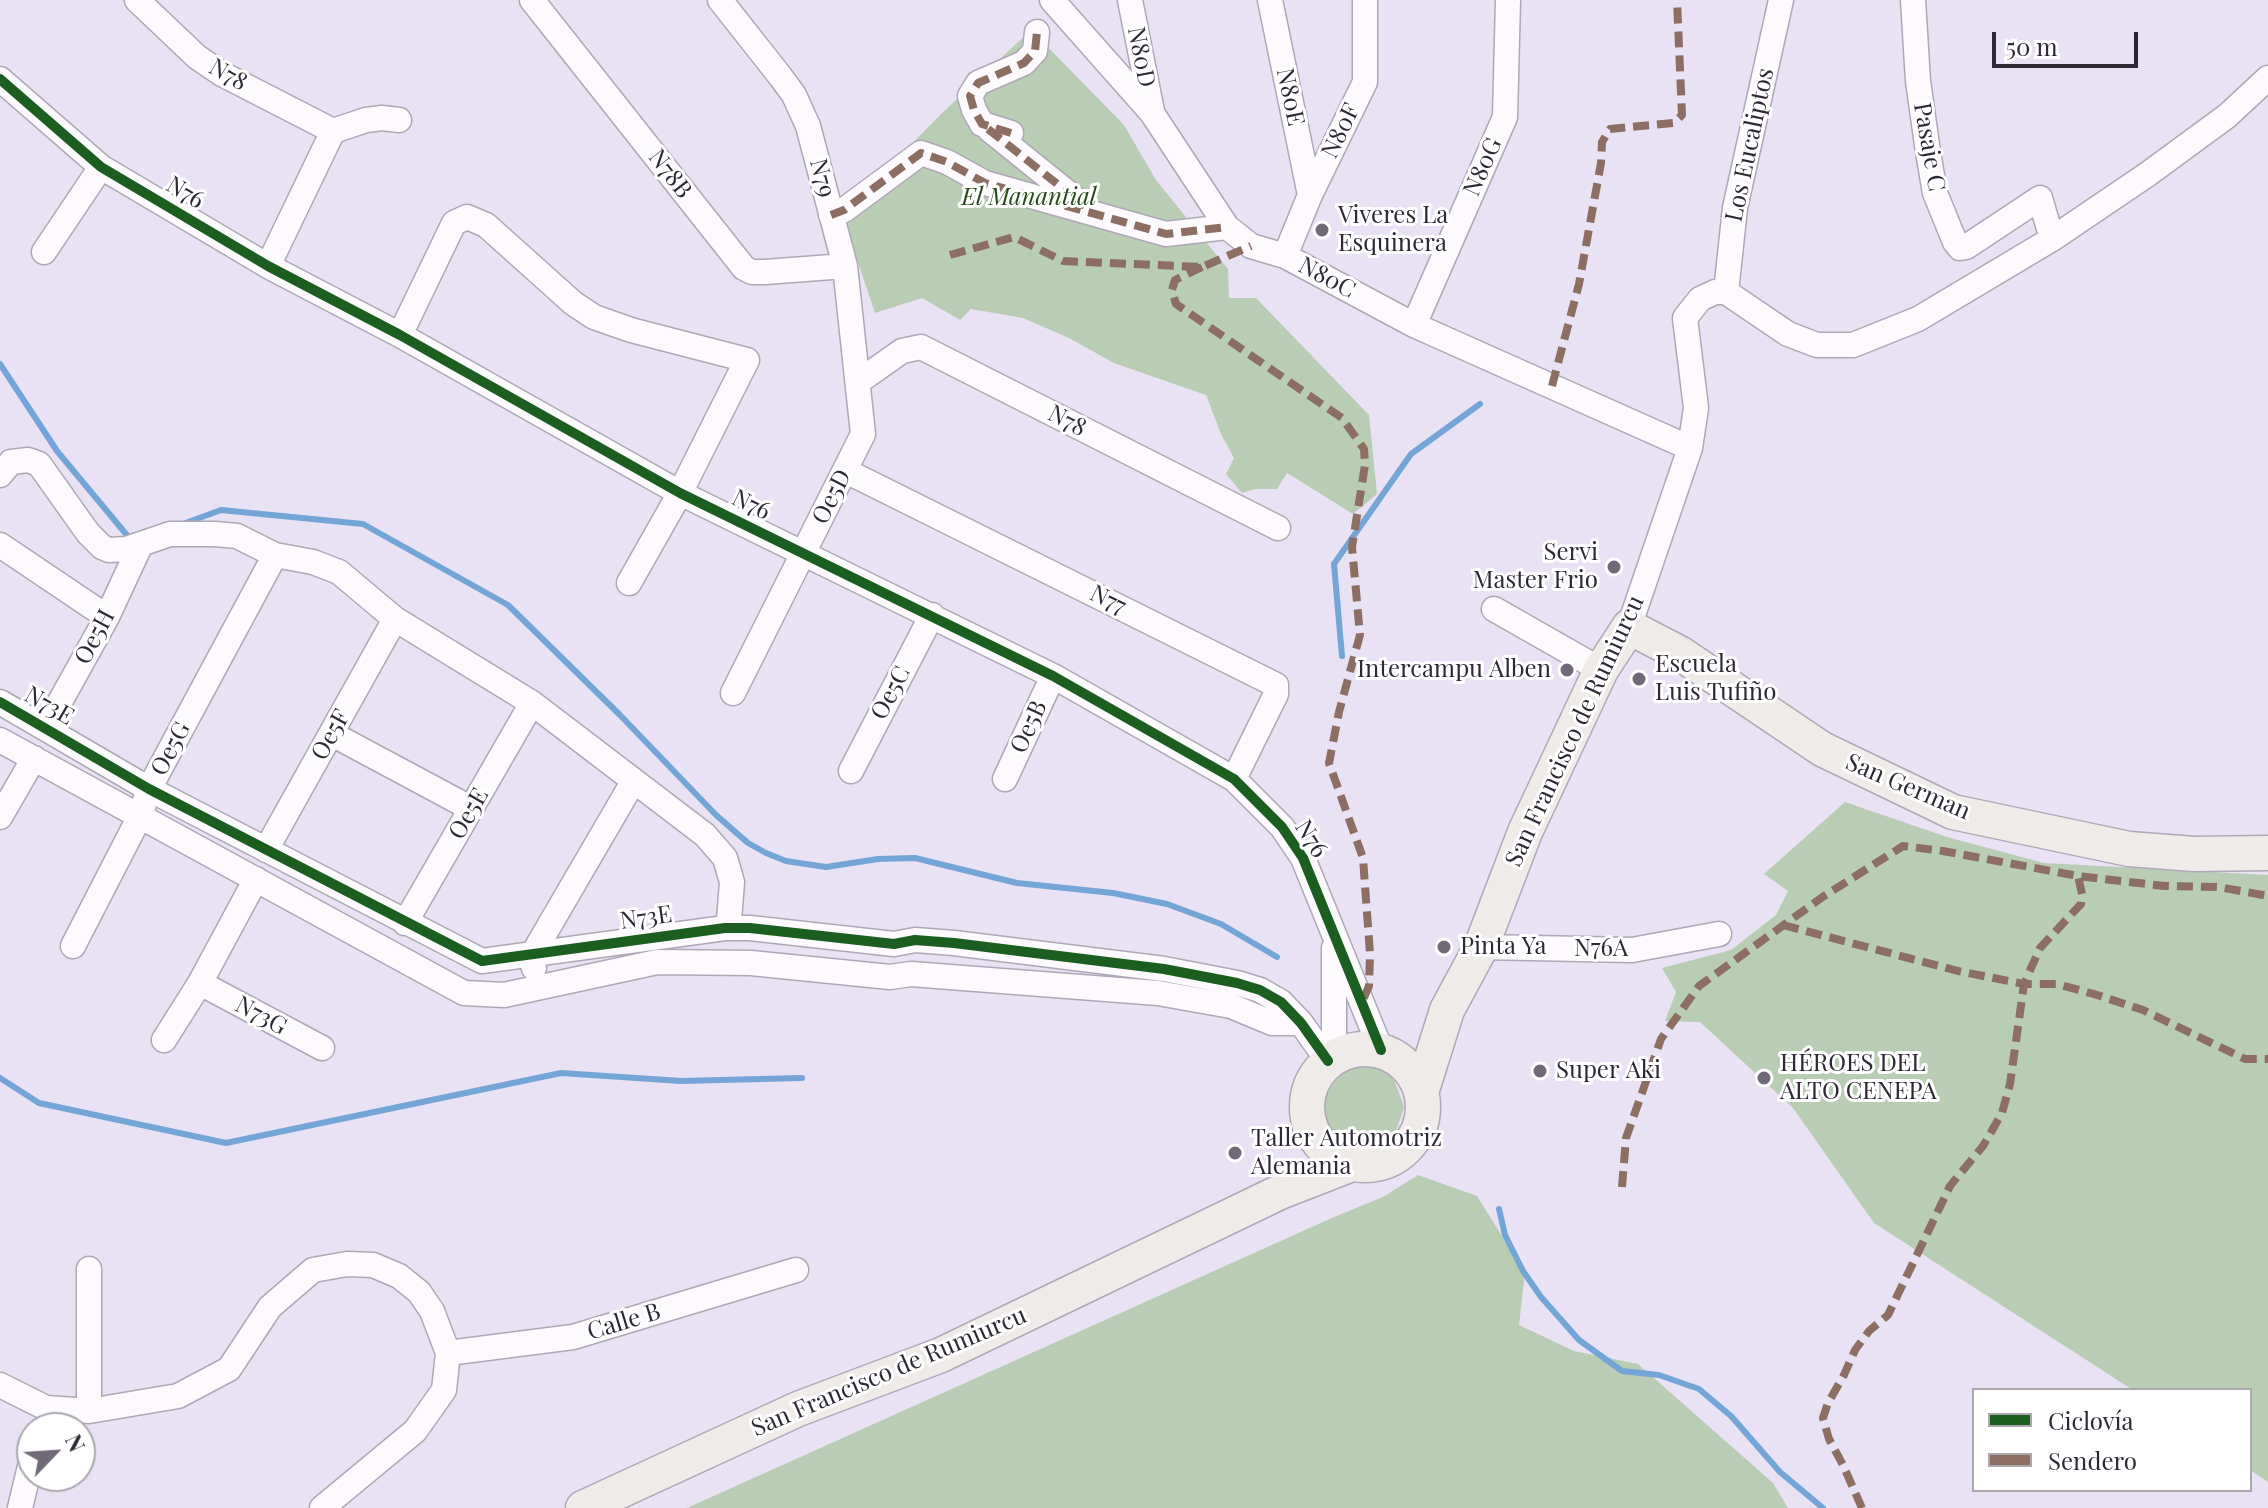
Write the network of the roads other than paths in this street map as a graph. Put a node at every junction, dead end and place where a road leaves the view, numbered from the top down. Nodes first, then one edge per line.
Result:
1 (137, 0) edge
2 (532, 0) edge
3 (720, 0) edge
4 (1052, 0) edge
5 (1130, 0) edge
6 (1270, 0) edge
7 (1365, 0) edge
8 (1508, 0) edge
9 (1781, 0) edge
10 (1913, 0) edge
11 (1037, 32) dead end
12 (2268, 78) edge
13 (0, 79) edge
14 (1152, 113) junction
15 (399, 120) dead end
16 (982, 124) junction
17 (333, 131) junction
18 (1011, 133) dead end
19 (101, 167) junction
20 (1310, 195) junction
21 (1095, 214) junction
22 (831, 215) junction
23 (1227, 227) junction
24 (2052, 239) junction
25 (44, 252) dead end
26 (1285, 256) junction
27 (268, 266) junction
28 (845, 266) junction
29 (1726, 292) junction
30 (1414, 325) junction
31 (400, 335) junction
32 (858, 382) junction
33 (1690, 448) junction
34 (5, 468) edge
35 (846, 471) junction
36 (680, 493) junction
37 (1278, 528) dead end
38 (0, 545) edge
39 (140, 546) junction
40 (804, 552) junction
41 (275, 555) junction
42 (629, 583) dead end
43 (1494, 609) dead end
44 (932, 615) junction
45 (107, 617) junction
46 (395, 619) junction
47 (1629, 627) junction
48 (1601, 670) junction
49 (1053, 676) junction
50 (733, 693) dead end
51 (0, 702) edge
52 (532, 703) junction
53 (46, 727) junction
54 (332, 734) junction
55 (0, 740) edge
56 (34, 758) junction
57 (851, 771) dead end
58 (1005, 779) dead end
59 (1234, 779) junction
60 (633, 782) junction
61 (149, 789) junction
62 (472, 809) junction
63 (140, 816) junction
64 (0, 817) edge
65 (266, 850) junction
66 (2268, 853) edge
67 (256, 879) junction
68 (405, 923) junction
69 (725, 928) junction
70 (1719, 934) dead end
71 (1334, 938) junction
72 (915, 940) junction
73 (954, 943) junction
74 (73, 946) dead end
75 (1481, 947) junction
76 (531, 957) junction
77 (1164, 969) junction
78 (911, 974) junction
79 (952, 978) junction
80 (200, 983) junction
81 (538, 988) junction
82 (1158, 993) junction
83 (1447, 1010) junction
84 (1301, 1023) junction
85 (164, 1040) dead end
86 (322, 1048) dead end
87 (1383, 1051) junction
88 (1331, 1059) junction
89 (1421, 1093) junction
90 (1312, 1132) junction
91 (1352, 1164) junction
92 (1280, 1192) junction
93 (89, 1269) dead end
94 (796, 1270) dead end
95 (448, 1353) junction
96 (0, 1385) edge
97 (89, 1411) junction
98 (35, 1412) edge
99 (82, 1412) edge
100 (322, 1508) edge
101 (583, 1508) edge

1 - 17 street, N78
2 - 28 street, N78B
3 - 22 street, N79
4 - 14 street, N80C
5 - 14 street, N80D
6 - 20 street, N80E
7 - 20 street, N80F
8 - 30 street, N80G
9 - 29 street, Los Eucaliptos
10 - 24 street, Pasaje C
11 - 16 street
12 - 24 street
13 - 19 street, N76
14 - 23 street, N80C
15 - 17 street
16 - 18 street
16 - 21 street
17 - 27 street
19 - 25 street
19 - 27 street, N76
20 - 26 street, N80F
21 - 22 street
21 - 23 street
22 - 28 street, N79
23 - 26 street, N80C
24 - 29 street
26 - 30 street, N80C
27 - 31 street, N76
28 - 32 street, N79
29 - 33 street, San Francisco de Rumiurcu
30 - 33 street, N80C
31 - 36 street, N76
31 - 36 street
32 - 35 street, Oe5D
32 - 37 street, N78
33 - 47 street, San Francisco de Rumiurcu
34 - 39 street
35 - 40 street, Oe5D
35 - 59 street, N77
36 - 40 street, N76
36 - 42 street
38 - 45 street
39 - 41 street
39 - 45 street, Oe5H
40 - 44 street, N76
40 - 50 street, Oe5D
41 - 46 street
41 - 61 street, Oe5G
43 - 48 street
44 - 49 street, N76
44 - 57 street, Oe5C
45 - 53 street, Oe5H
46 - 52 street
46 - 54 street, Oe5F
47 - 48 main road, San Francisco de Rumiurcu
47 - 66 main road, San German
48 - 75 main road, San Francisco de Rumiurcu
49 - 58 street, Oe5B
49 - 59 street, N76
51 - 53 street, N73E
52 - 60 street
52 - 62 street, Oe5E
53 - 61 street, N73E
54 - 62 street
54 - 65 street, Oe5F
55 - 56 street, N73E
56 - 63 street, N73E
56 - 64 street
59 - 71 street, N76
60 - 69 street
60 - 76 street
61 - 63 street, Oe5G
61 - 65 street, N73E
62 - 68 street, Oe5E
63 - 67 street, N73E
63 - 74 street, Oe5G
65 - 68 street, N73E
67 - 80 street
67 - 81 street, N73E
68 - 76 street, N73E
69 - 72 street, N73E
69 - 76 street, N73E
70 - 75 street, N76A
71 - 87 street, N76
71 - 88 street, N76
72 - 73 street, N73E
72 - 78 street
73 - 77 street, N73E
73 - 79 street
75 - 83 main road, San Francisco de Rumiurcu
76 - 81 street
77 - 82 street
77 - 84 street, N73E
78 - 79 street, N73E
78 - 81 street, N73E
79 - 82 street, N73E
80 - 85 street
80 - 86 street, N73G
82 - 84 street, N73E
83 - 87 main road, San Francisco de Rumiurcu
83 - 89 main road, San Francisco de Rumiurcu
84 - 88 street, N73E
87 - 88 main road
87 - 89 main road
88 - 90 main road
89 - 91 main road
90 - 91 main road
90 - 92 main road
91 - 92 main road, San Francisco de Rumiurcu
92 - 101 main road, San Francisco de Rumiurcu
93 - 97 street
94 - 95 street, Calle B
95 - 97 street
95 - 100 street
96 - 98 street
97 - 99 street

